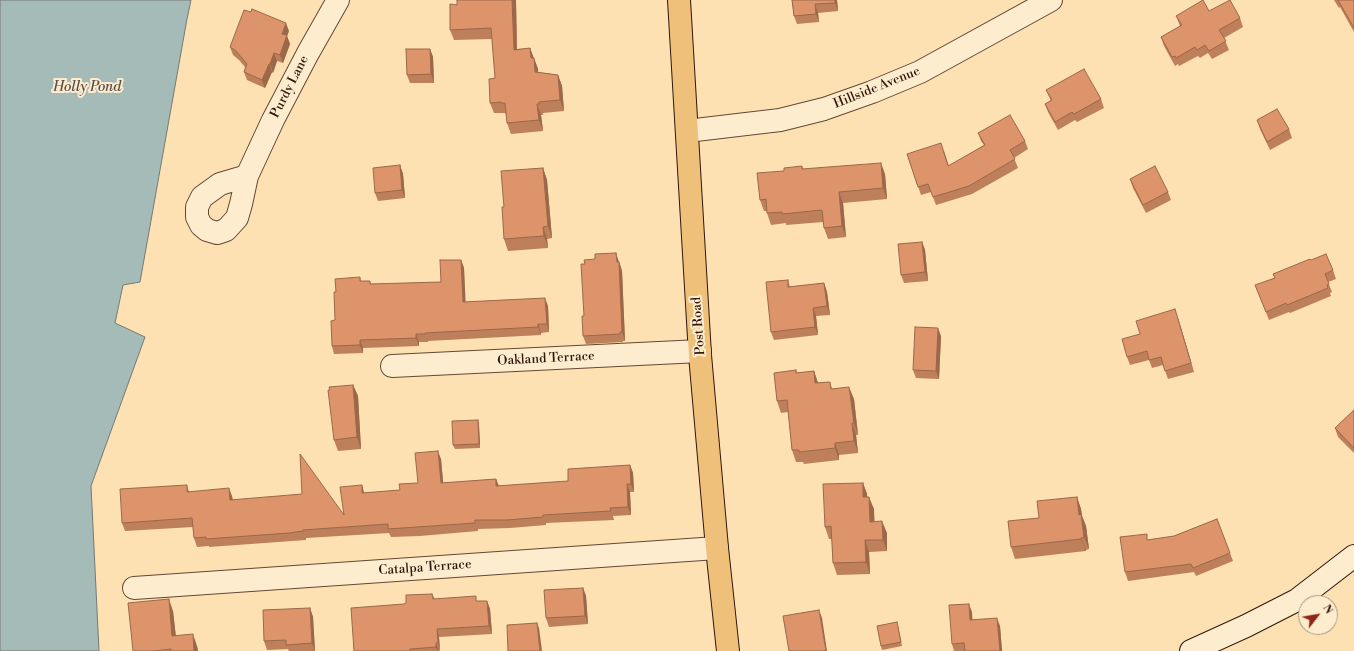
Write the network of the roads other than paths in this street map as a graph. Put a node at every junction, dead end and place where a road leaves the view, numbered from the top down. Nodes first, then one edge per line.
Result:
1 (338, 0) edge
2 (680, 0) edge
3 (1051, 0) edge
4 (687, 130) junction
5 (247, 176) dead end
6 (700, 351) junction
7 (392, 366) dead end
8 (717, 548) junction
9 (1354, 556) edge
10 (134, 588) dead end
11 (728, 651) edge
12 (1191, 651) edge

1 - 5 street, Purdy Lane
2 - 4 main road, Post Road
3 - 4 street, Hillside Avenue
4 - 6 main road, Post Road
6 - 7 street, Oakland Terrace
6 - 8 main road, Post Road
8 - 10 street, Catalpa Terrace
8 - 11 main road, Post Road
9 - 12 street

